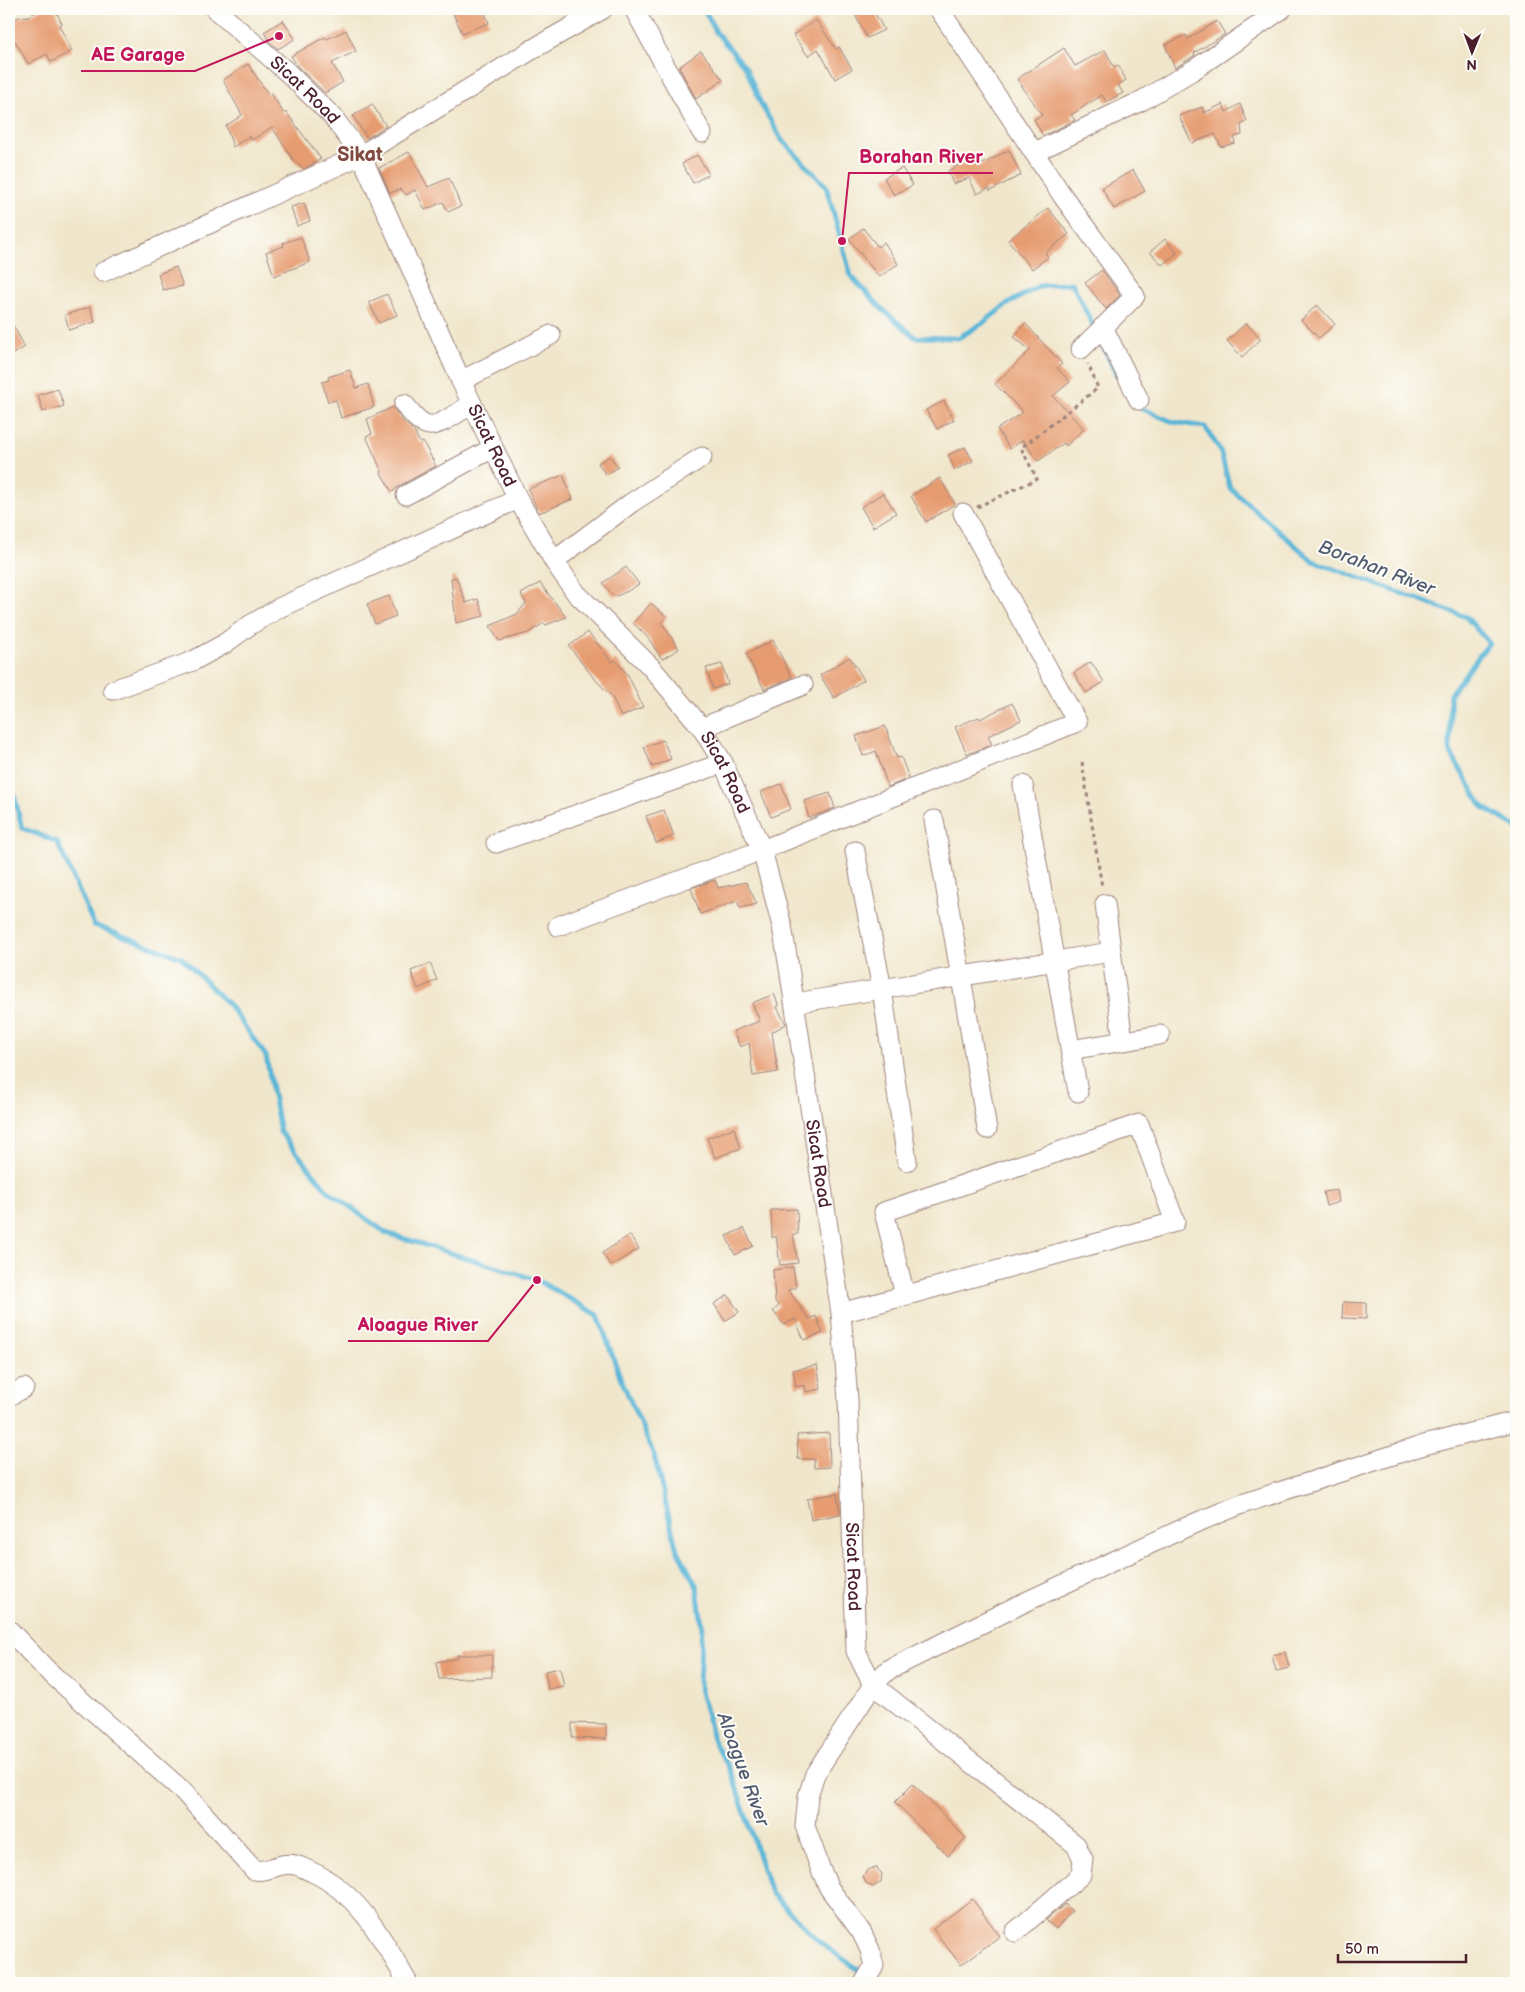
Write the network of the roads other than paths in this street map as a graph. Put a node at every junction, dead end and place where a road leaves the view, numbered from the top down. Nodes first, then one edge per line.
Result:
1 (214, 9) edge
2 (604, 9) edge
3 (634, 9) edge
4 (939, 9) edge
5 (1282, 9) edge
6 (702, 133) dead end
7 (1034, 152) junction
8 (361, 155) junction
9 (103, 272) dead end
10 (1103, 327) junction
11 (551, 335) dead end
12 (1081, 349) road end
13 (461, 381) junction
14 (1139, 400) dead end
15 (404, 404) dead end
16 (472, 404) junction
17 (493, 448) junction
18 (702, 457) dead end
19 (406, 495) dead end
20 (518, 499) junction
21 (963, 513) road end
22 (554, 561) junction
23 (803, 685) dead end
24 (113, 690) dead end
25 (702, 728) junction
26 (723, 763) junction
27 (1023, 785) dead end
28 (934, 820) dead end
29 (496, 843) dead end
30 (762, 850) junction
31 (855, 851) dead end
32 (1105, 904) road end
33 (558, 926) dead end
34 (1111, 952) junction
35 (1054, 962) junction
36 (961, 976) junction
37 (882, 989) junction
38 (796, 1003) junction
39 (1160, 1035) dead end
40 (1123, 1041) junction
41 (1070, 1050) junction
42 (1078, 1092) dead end
43 (986, 1128) dead end
44 (908, 1161) dead end
45 (905, 1295) junction
46 (841, 1313) junction
47 (1516, 1420) edge
48 (9, 1630) edge
49 (873, 1685) junction
50 (1015, 1932) dead end
51 (408, 1983) edge
52 (864, 1983) edge

1 - 8 street, Sicat Road
2 - 8 street
3 - 6 street
4 - 7 street
5 - 7 street
7 - 10 street
8 - 9 street
8 - 13 street, Sicat Road
10 - 12 street
10 - 14 street
11 - 13 street
13 - 16 street, Sicat Road
15 - 16 street
16 - 17 street, Sicat Road
17 - 19 street
17 - 20 street, Sicat Road
18 - 22 street
20 - 22 street, Sicat Road
20 - 24 street
21 - 30 street
22 - 25 street, Sicat Road
23 - 25 street
25 - 26 street, Sicat Road
26 - 29 street
26 - 30 street, Sicat Road
27 - 35 street
28 - 36 street
30 - 33 street
30 - 38 street, Sicat Road
31 - 37 street
32 - 34 street
34 - 35 street
34 - 40 street
35 - 36 street
35 - 41 street
36 - 37 street
36 - 43 street
37 - 38 street
37 - 44 street
38 - 46 street, Sicat Road
39 - 40 street
40 - 41 street
41 - 42 street
45 - 45 street
45 - 46 street
46 - 49 street, Sicat Road
47 - 49 street
48 - 51 street
49 - 50 street
49 - 52 street

